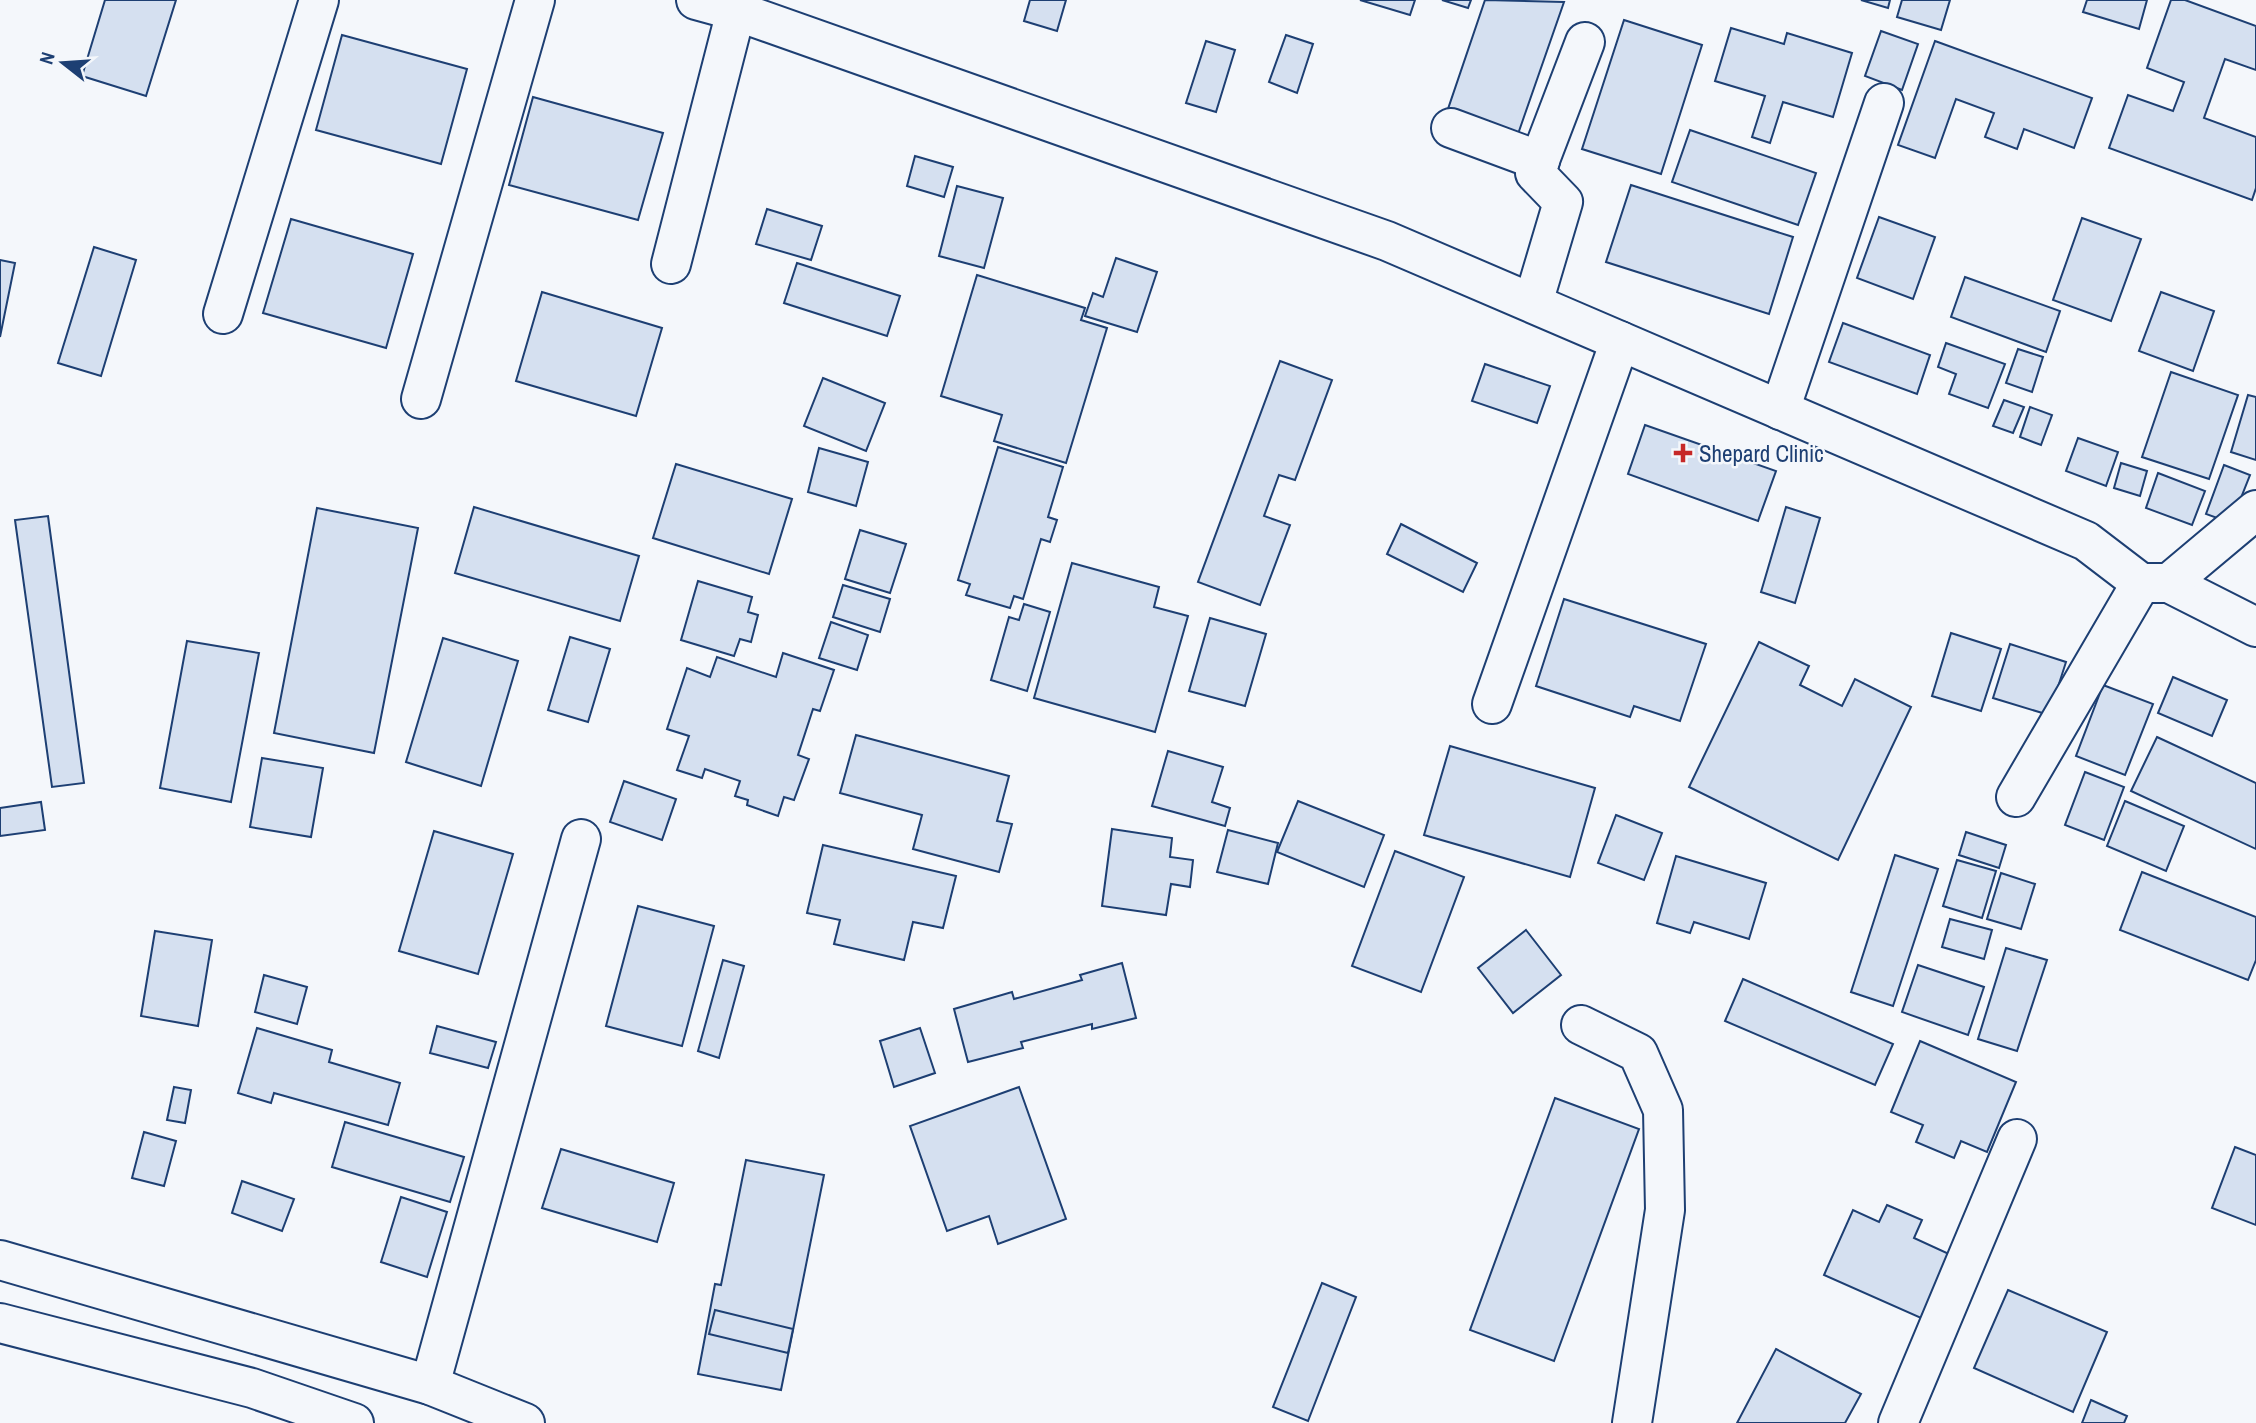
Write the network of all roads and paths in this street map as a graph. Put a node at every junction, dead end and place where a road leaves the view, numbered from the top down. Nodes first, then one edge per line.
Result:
1 (319, 0) edge
2 (535, 0) edge
3 (696, 0) edge
4 (736, 11) junction
5 (1585, 42) dead end
6 (1884, 103) dead end
7 (1451, 128) dead end
8 (1540, 161) junction
9 (671, 264) dead end
10 (1533, 303) junction
11 (223, 314) dead end
12 (1620, 341) junction
13 (421, 399) dead end
14 (1780, 410) junction
15 (2256, 510) edge
16 (2155, 583) junction
17 (2256, 627) edge
18 (1492, 705) dead end
19 (2016, 797) dead end
20 (581, 839) dead end
21 (1581, 1025) dead end
22 (2017, 1139) dead end
23 (0, 1260) edge
24 (0, 1323) edge
25 (430, 1385) junction
26 (354, 1423) edge
27 (525, 1423) edge
28 (1632, 1423) edge
29 (1898, 1423) edge

1 - 11 street
2 - 13 street
3 - 4 street
4 - 9 street
4 - 10 street
5 - 8 street
6 - 14 street
7 - 8 street
8 - 10 street
10 - 12 street
12 - 14 street
12 - 18 street
14 - 16 street
15 - 16 street
16 - 17 street
16 - 19 street
20 - 25 street
21 - 28 street
22 - 29 street
23 - 25 street
24 - 26 street
25 - 27 street

